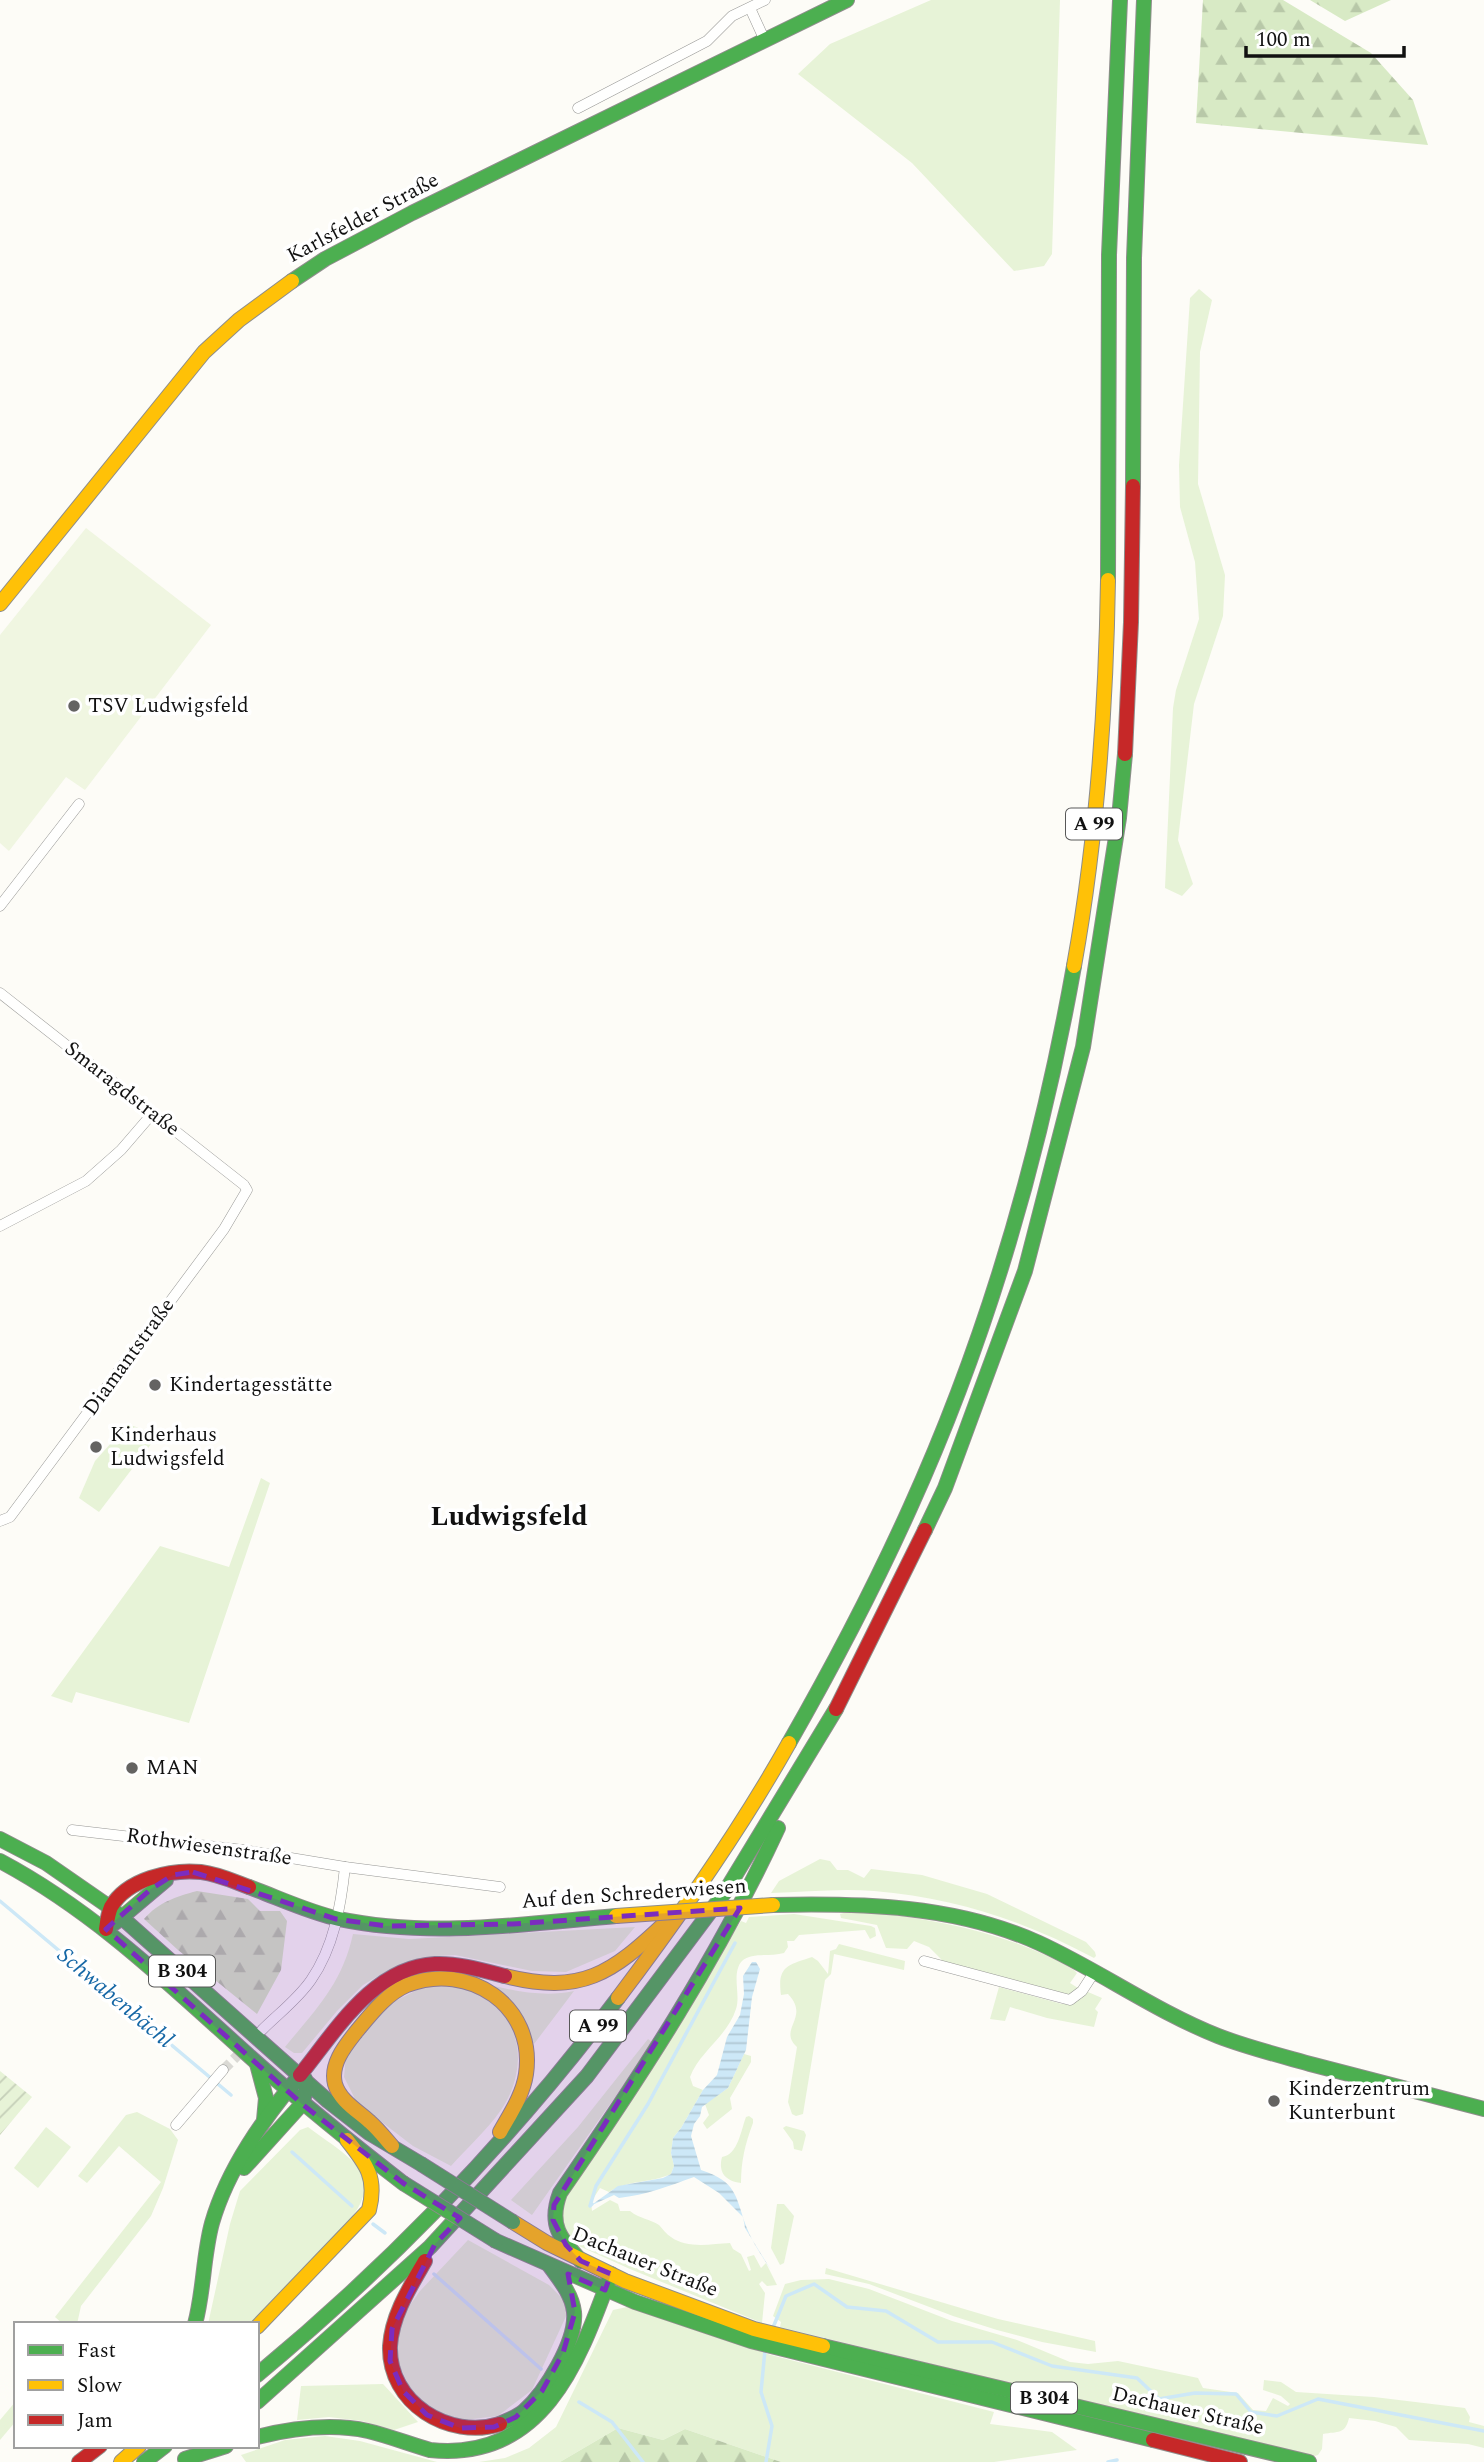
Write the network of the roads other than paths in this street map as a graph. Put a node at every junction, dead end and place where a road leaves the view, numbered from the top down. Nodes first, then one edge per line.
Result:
1 (765, 0) edge
2 (847, 0) edge
3 (1120, 0) edge
4 (1144, 0) edge
5 (750, 8) junction
6 (765, 41) junction
7 (578, 108) dead end
8 (0, 604) edge
9 (79, 804) dead end
10 (0, 906) edge
11 (0, 993) edge
12 (152, 1114) junction
13 (244, 1185) joint
14 (0, 1226) edge
15 (0, 1521) edge
16 (805, 1767) junction
17 (72, 1830) dead end
18 (0, 1839) edge
19 (0, 1861) edge
20 (345, 1867) junction
21 (173, 1875) junction
22 (500, 1886) dead end
23 (699, 1891) junction
24 (111, 1908) junction
25 (124, 1918) junction
26 (337, 1919) junction
27 (106, 1929) junction
28 (924, 1961) dead end
29 (1095, 1972) junction
30 (262, 2030) dead end
31 (257, 2064) junction
32 (223, 2070) tunnel mouth
33 (302, 2077) junction
34 (286, 2090) junction
35 (302, 2104) junction
36 (1484, 2109) edge
37 (176, 2125) dead end
38 (262, 2125) junction
39 (347, 2140) junction
40 (391, 2146) junction
41 (488, 2155) junction
42 (227, 2187) junction
43 (435, 2244) junction
44 (581, 2261) junction
45 (548, 2265) junction
46 (611, 2274) junction
47 (605, 2290) junction
48 (195, 2322) edge
49 (259, 2325) edge
50 (753, 2335) junction
51 (777, 2341) junction
52 (259, 2373) edge
53 (259, 2400) edge
54 (259, 2437) edge
55 (97, 2448) edge
56 (137, 2448) edge
57 (162, 2448) edge
58 (199, 2448) edge
59 (220, 2448) edge
60 (183, 2460) edge
61 (79, 2462) edge
62 (121, 2462) edge
63 (144, 2462) edge
64 (1240, 2462) edge
65 (1309, 2462) edge

1 - 5 street
2 - 6 main road, Karlsfelder Straße
3 - 23 main road, A 99
4 - 16 main road, A 99
5 - 6 street
5 - 7 street
6 - 8 main road, Karlsfelder Straße
9 - 10 street
11 - 12 street, Smaragdstraße
12 - 13 street, Smaragdstraße
12 - 14 street
13 - 15 street, Diamantstraße
16 - 43 main road, A 99
16 - 44 main road
17 - 20 street, Rothwiesenstraße
18 - 24 main road, Dachauer Straße / B 304
19 - 27 main road, Dachauer Straße / B 304
20 - 22 street, Rothwiesenstraße
20 - 26 street
21 - 24 main road, Auf den Schrederwiesen
21 - 25 main road
21 - 26 main road, Auf den Schrederwiesen
23 - 33 main road
23 - 41 main road, A 99
24 - 25 main road, Dachauer Straße / B 304
24 - 27 main road
25 - 27 main road
25 - 33 main road, Dachauer Straße / B 304
26 - 29 main road, Auf den Schrederwiesen, bridge
26 - 30 street
27 - 31 main road, Dachauer Straße / B 304
28 - 29 street
29 - 36 main road, Auf den Schrederwiesen
31 - 34 main road, Dachauer Straße / B 304
31 - 38 main road
32 - 37 street
33 - 34 main road
33 - 35 main road
33 - 40 main road, Dachauer Straße / B 304
34 - 35 main road, Dachauer Straße / B 304
34 - 38 main road
35 - 39 main road, Dachauer Straße / B 304
35 - 42 main road
38 - 42 main road
39 - 45 main road, Dachauer Straße / B 304, bridge
39 - 49 main road
40 - 41 main road
40 - 44 main road, Dachauer Straße / B 304, bridge
41 - 52 main road, A 99
42 - 48 main road
43 - 45 main road
43 - 53 main road, A 99
44 - 46 main road, Dachauer Straße / B 304
45 - 47 main road, Dachauer Straße / B 304
46 - 47 main road
46 - 50 main road, Dachauer Straße / B 304
47 - 50 main road, Dachauer Straße / B 304
47 - 54 main road
50 - 51 main road, Dachauer Straße / B 304
51 - 64 main road, Dachauer Straße / B 304
51 - 65 main road, Dachauer Straße / B 304
55 - 61 main road
56 - 62 main road
57 - 63 main road
58 - 60 main road
59 - 60 main road

